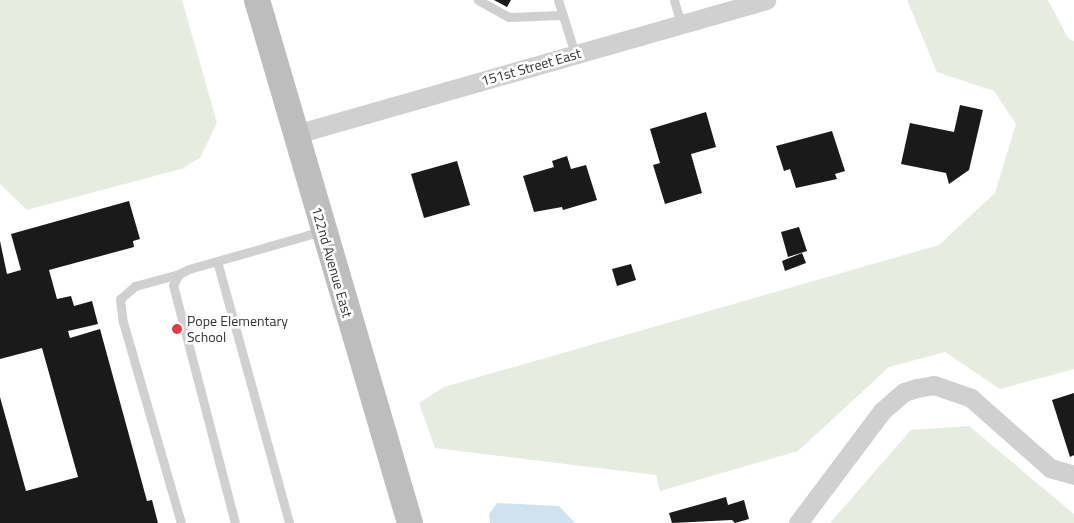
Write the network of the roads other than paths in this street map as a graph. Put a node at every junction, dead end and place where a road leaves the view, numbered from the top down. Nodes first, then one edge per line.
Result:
1 (257, 0) edge
2 (478, 0) edge
3 (558, 0) edge
4 (674, 0) edge
5 (766, 0) edge
6 (562, 15) junction
7 (681, 24) junction
8 (575, 54) junction
9 (296, 134) junction
10 (323, 230) junction
11 (217, 261) junction
12 (179, 274) junction
13 (1074, 474) edge
14 (181, 523) edge
15 (235, 523) edge
16 (289, 523) edge
17 (410, 523) edge
18 (798, 523) edge

1 - 9 main road, 122nd Avenue East
2 - 6 lane
3 - 6 lane
4 - 7 lane
5 - 7 street, 151st Street East
6 - 8 lane
7 - 8 street, 151st Street East
8 - 9 street, 151st Street East
9 - 10 main road, 122nd Avenue East
10 - 11 lane
10 - 17 main road, 122nd Avenue East
11 - 12 lane
11 - 16 lane
12 - 14 lane
12 - 15 lane
13 - 18 street

